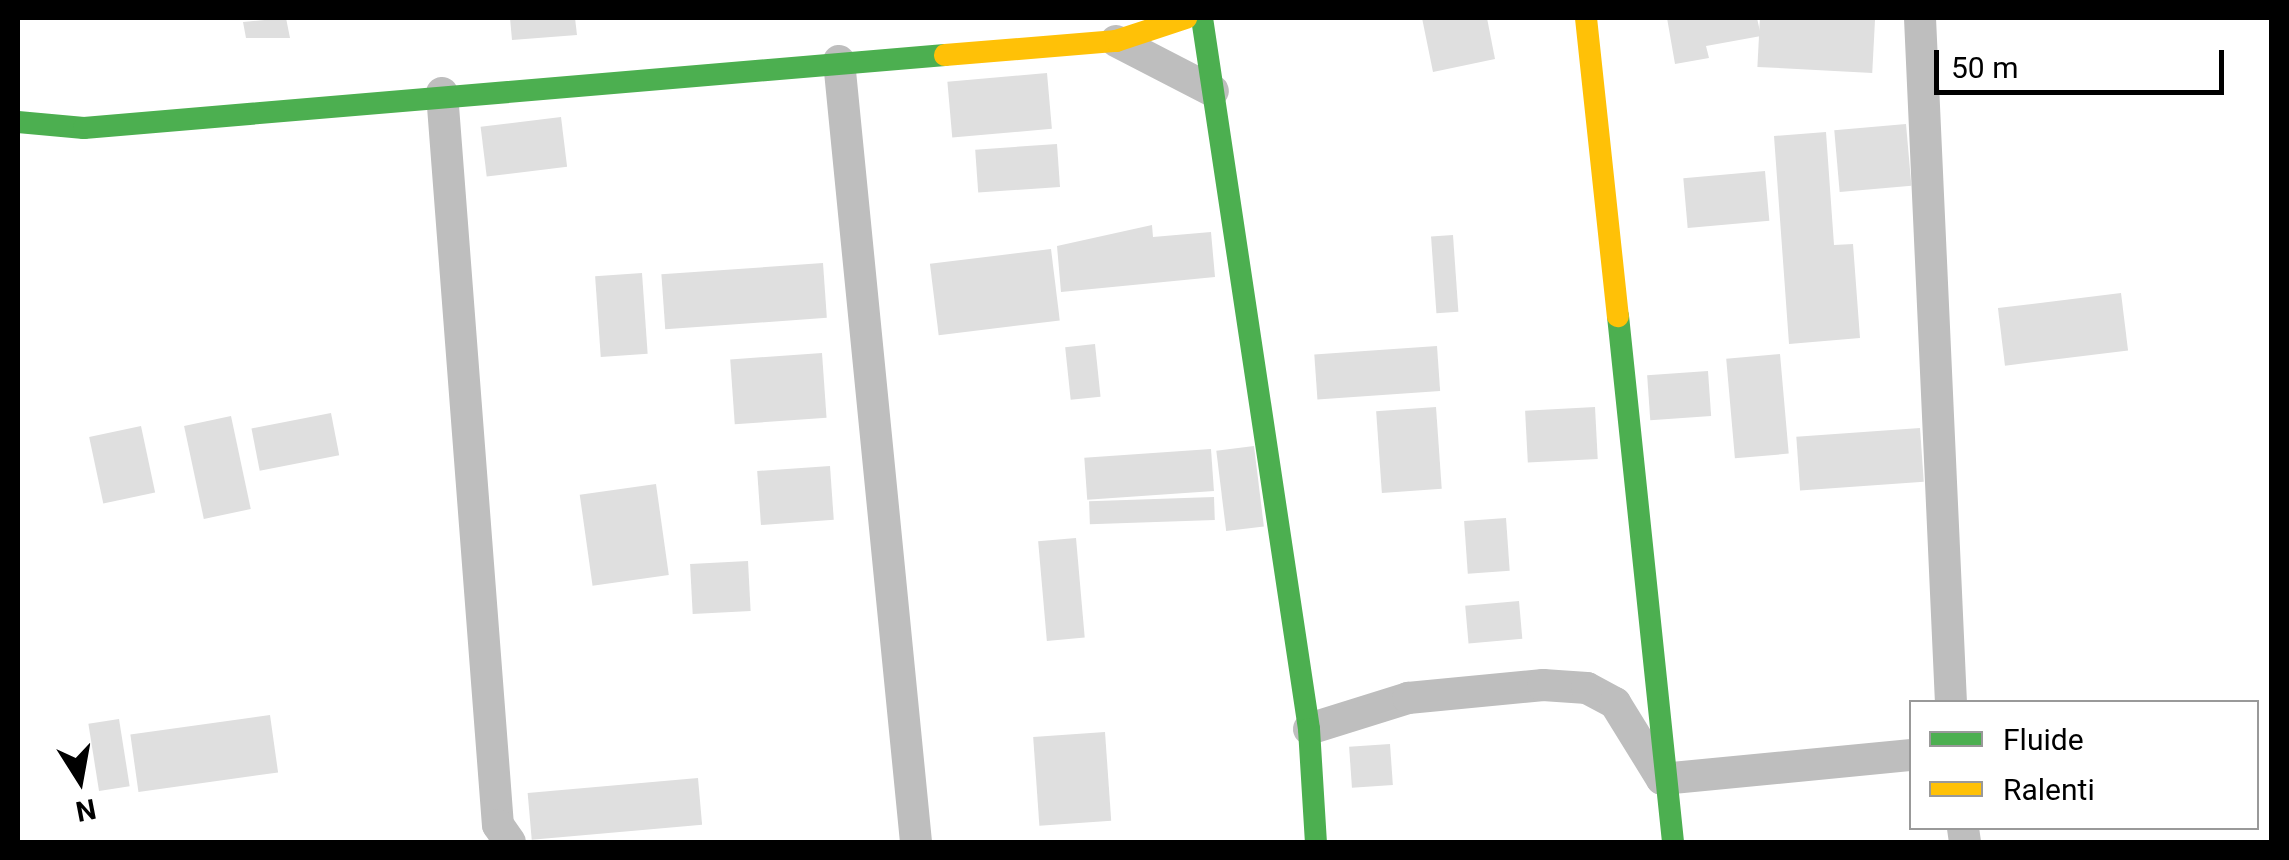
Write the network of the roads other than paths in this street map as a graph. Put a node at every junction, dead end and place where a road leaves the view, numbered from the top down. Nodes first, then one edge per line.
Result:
1 (1186, 18) edge
2 (1202, 18) edge
3 (1586, 18) edge
4 (1920, 18) edge
5 (1116, 41) junction
6 (838, 61) junction
7 (1213, 91) junction
8 (442, 93) junction
9 (18, 122) edge
10 (1951, 700) edge
11 (1309, 729) junction
12 (1909, 755) edge
13 (1662, 779) junction
14 (1310, 841) edge
15 (510, 842) edge
16 (916, 842) edge
17 (1673, 842) edge

1 - 5 street
2 - 7 street
3 - 13 street
4 - 10 street
5 - 6 street
5 - 7 street
6 - 8 street
6 - 16 street
7 - 11 street
8 - 9 street
8 - 15 street
11 - 13 street
11 - 14 street
12 - 13 street
13 - 17 street

